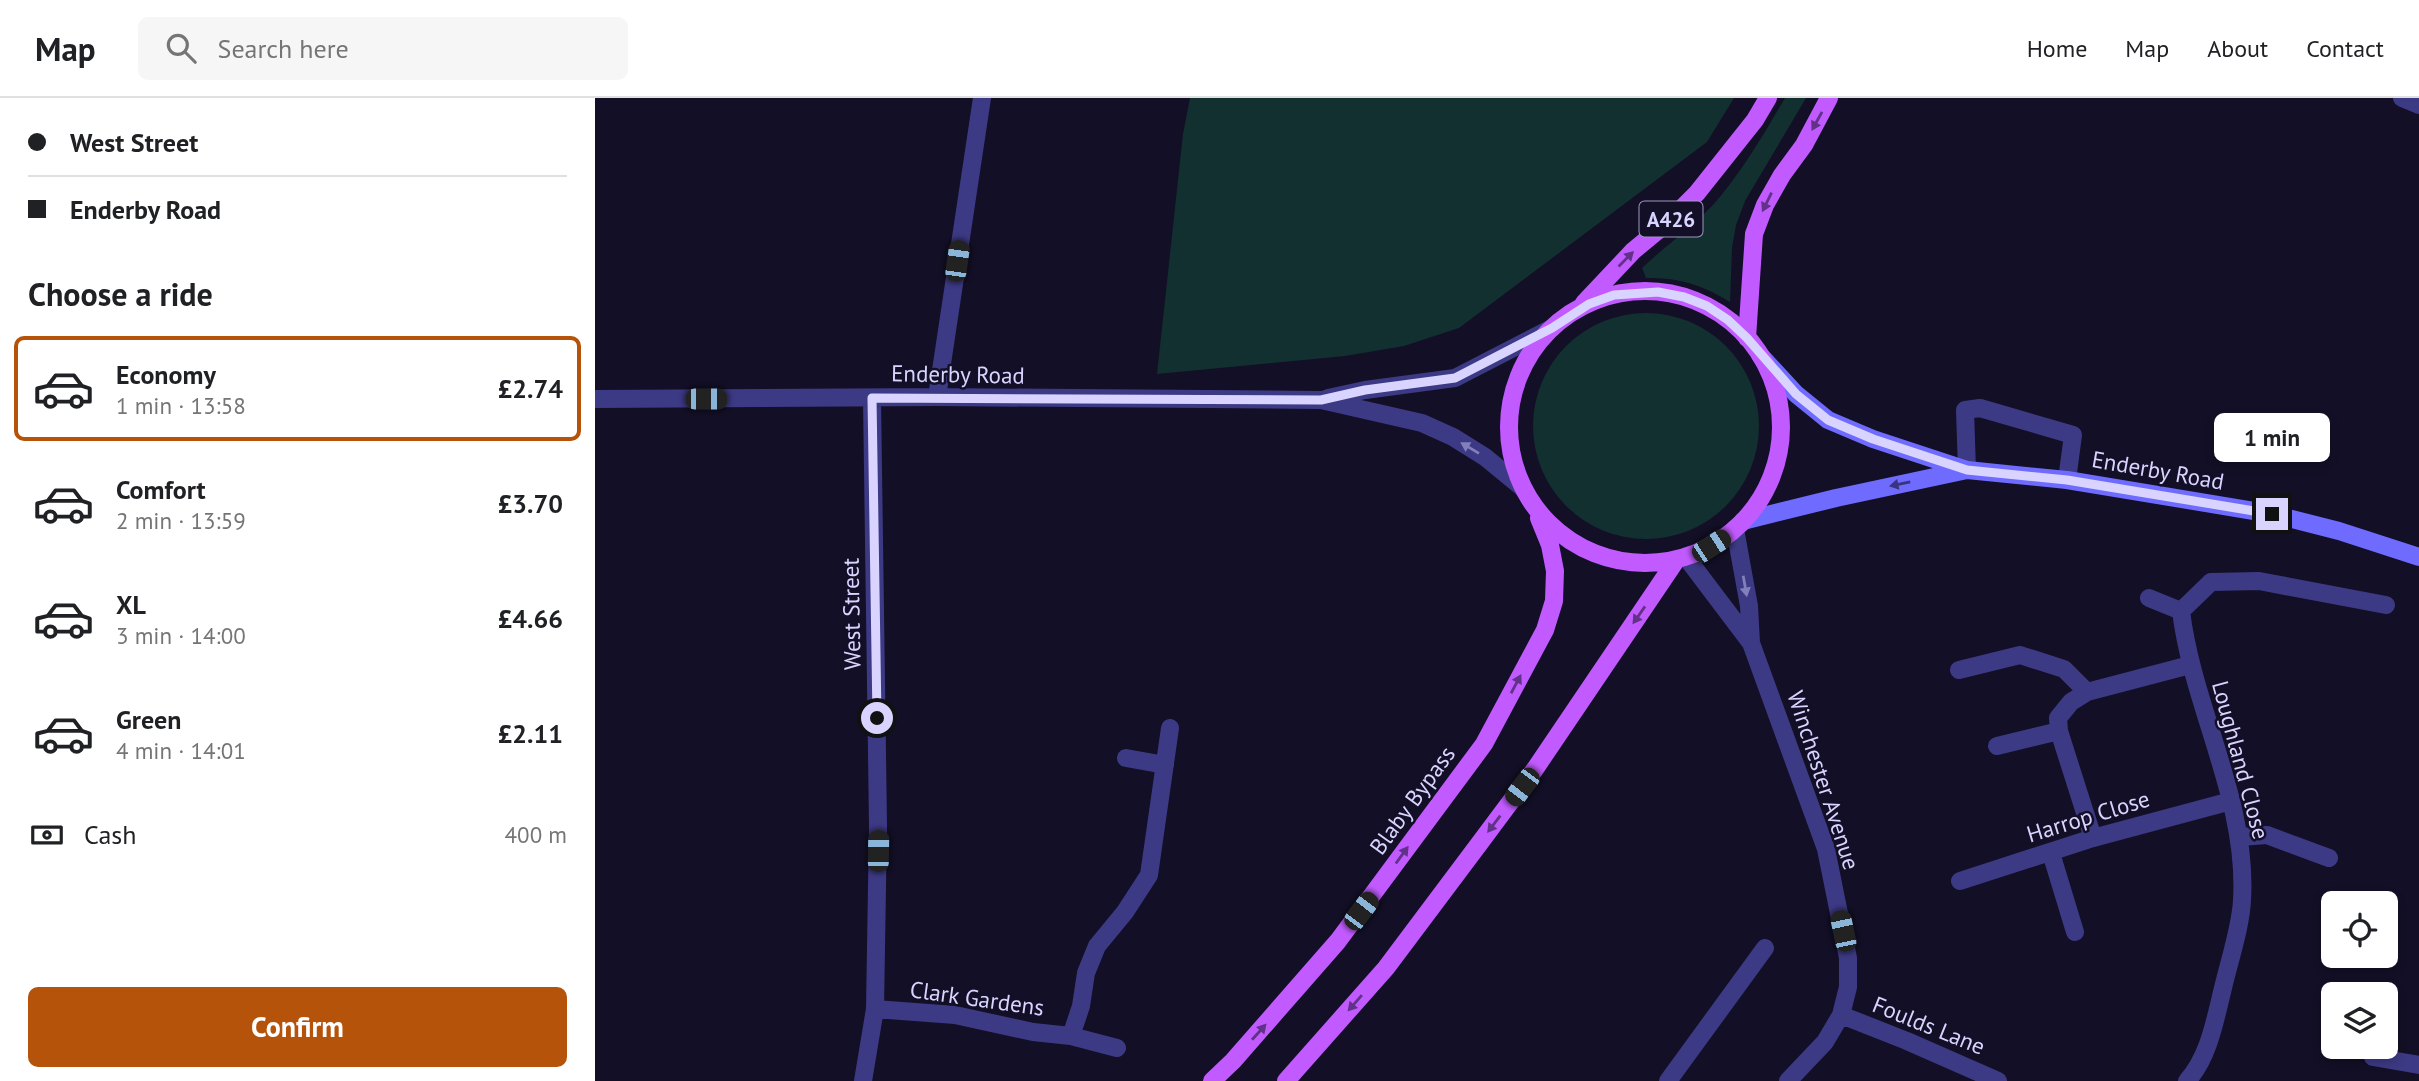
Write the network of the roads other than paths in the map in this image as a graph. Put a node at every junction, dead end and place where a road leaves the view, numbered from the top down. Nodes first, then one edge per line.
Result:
1 (982, 98) edge
2 (1767, 98) edge
3 (1829, 98) edge
4 (2402, 98) edge
5 (2419, 105) edge
6 (1579, 308) junction
7 (1552, 328) junction
8 (1747, 338) junction
9 (1760, 355) junction
10 (937, 397) junction
11 (872, 398) junction
12 (595, 400) edge
13 (1321, 400) junction
14 (1967, 470) junction
15 (2067, 480) junction
16 (1524, 489) junction
17 (1535, 507) junction
18 (1739, 525) junction
19 (2419, 557) edge
20 (1681, 558) junction
21 (2148, 598) dead end
22 (2386, 605) dead end
23 (2181, 611) junction
24 (1751, 643) junction
25 (2190, 665) junction
26 (1959, 670) dead end
27 (2087, 692) junction
28 (1170, 727) dead end
29 (2059, 731) junction
30 (1997, 746) dead end
31 (1126, 758) dead end
32 (1165, 765) junction
33 (2231, 802) junction
34 (2240, 837) junction
35 (2092, 838) junction
36 (2051, 853) junction
37 (2329, 858) dead end
38 (1960, 881) dead end
39 (2075, 932) dead end
40 (1765, 948) dead end
41 (875, 1010) junction
42 (1841, 1015) junction
43 (1071, 1036) junction
44 (1117, 1048) dead end
45 (2380, 1059) edge
46 (2419, 1065) edge
47 (1987, 1078) edge
48 (1670, 1080) edge
49 (863, 1081) edge
50 (1212, 1081) edge
51 (1286, 1081) edge
52 (1788, 1081) edge
53 (2187, 1081) edge

1 - 10 street
6 -> 2 main road, A426
3 -> 8 main road
4 - 5 street
6 - 7 main road
6 - 8 main road
7 - 13 street, Enderby Road
7 - 16 main road
8 - 9 main road
9 - 14 main road
9 - 18 main road
10 - 11 street, Enderby Road
10 - 13 street, Enderby Road
11 - 12 street, Enderby Road
11 - 41 street, West Street
16 -> 13 street, Enderby Road
14 - 15 main road, Enderby Road
14 - 15 street
14 -> 18 main road
15 - 19 main road, Enderby Road
16 - 17 main road
17 - 20 main road
50 -> 17 main road, Blaby Bypass
18 - 20 main road
18 -> 24 street, Winchester Avenue
20 - 24 street, Winchester Avenue
20 -> 51 main road
21 - 23 street
22 - 23 street
23 - 25 street, Loughland Close
24 - 42 street, Winchester Avenue
25 - 27 street
25 - 33 street, Loughland Close
26 - 27 street
27 - 29 street
28 - 32 street, Clark Gardens
29 - 30 street
29 - 35 street
31 - 32 street
32 - 43 street, Clark Gardens
33 - 34 street, Loughland Close
33 - 35 street, Harrop Close
34 - 37 street
34 - 53 street, Loughland Close
35 - 36 street, Harrop Close
36 - 38 street, Harrop Close
36 - 39 street
40 - 48 street
41 - 43 street, Clark Gardens
41 - 49 street, West Street
42 - 47 street, Foulds Lane
42 - 52 street, Winchester Avenue
43 - 44 street, Clark Gardens
45 - 46 street

